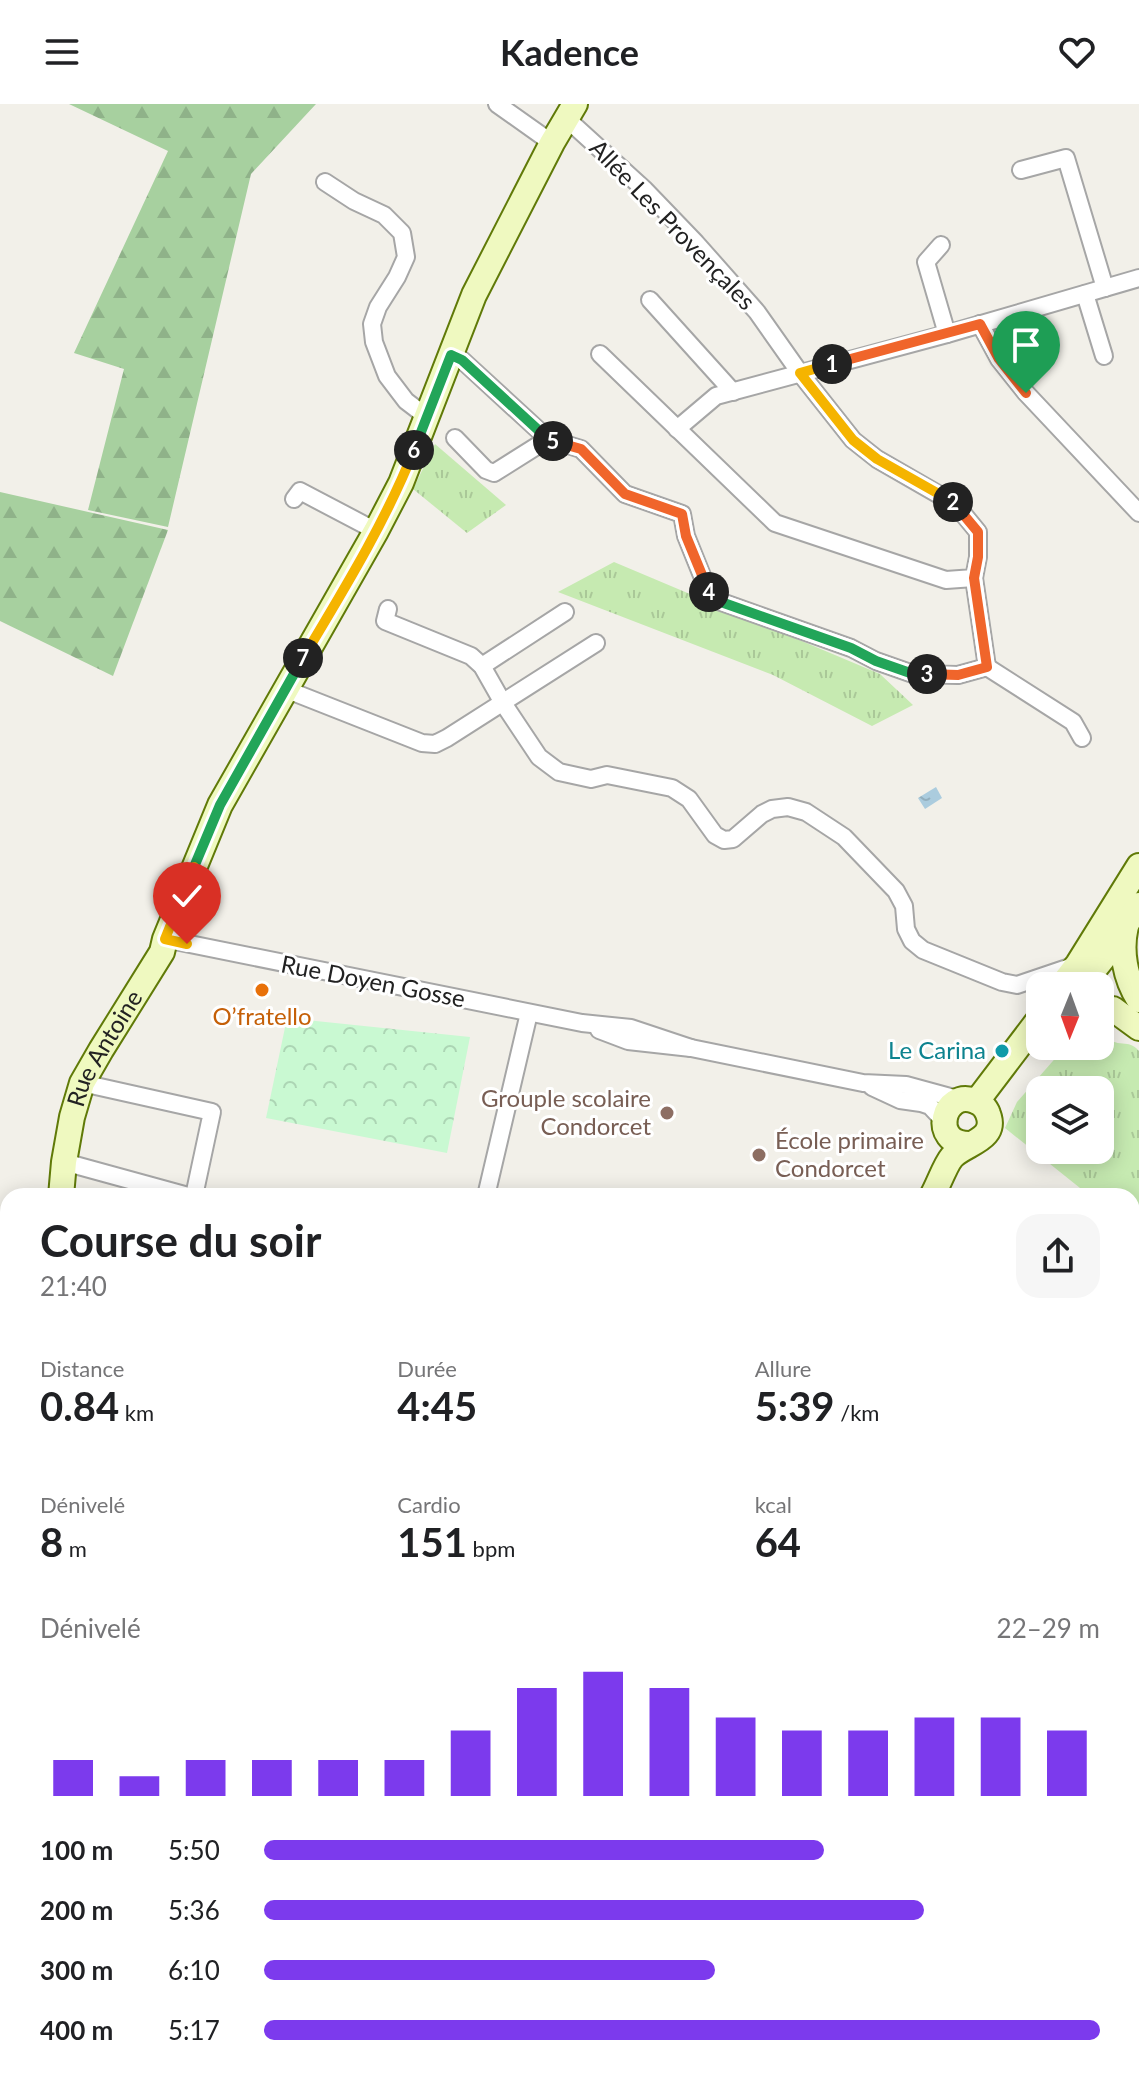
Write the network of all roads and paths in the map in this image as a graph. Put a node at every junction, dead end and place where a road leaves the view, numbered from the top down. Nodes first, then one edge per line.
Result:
1 (497, 104) edge
2 (571, 111) edge
3 (552, 143) junction
4 (1021, 170) dead end
5 (325, 182) dead end
6 (941, 245) dead end
7 (1139, 278) edge
8 (1105, 288) junction
9 (1085, 294) junction
10 (650, 300) dead end
11 (980, 324) junction
12 (947, 334) junction
13 (600, 354) dead end
14 (451, 355) junction
15 (1104, 356) dead end
16 (800, 373) junction
17 (733, 392) junction
18 (427, 417) junction
19 (677, 429) junction
20 (455, 438) dead end
21 (548, 439) junction
22 (294, 499) dead end
23 (1139, 513) edge
24 (376, 531) junction
25 (974, 578) junction
26 (388, 609) dead end
27 (565, 612) dead end
28 (596, 643) dead end
29 (482, 666) junction
30 (987, 667) junction
31 (285, 689) junction
32 (503, 703) junction
33 (1082, 738) dead end
34 (1136, 875) edge
35 (1133, 915) edge
36 (165, 939) junction
37 (1099, 972) edge
38 (1101, 972) edge
39 (1114, 977) edge
40 (1026, 984) edge
41 (1136, 995) edge
42 (1114, 1006) edge
43 (529, 1013) junction
44 (1139, 1028) edge
45 (1026, 1037) edge
46 (1026, 1056) edge
47 (82, 1083) junction
48 (863, 1083) junction
49 (975, 1105) junction
50 (954, 1133) junction
51 (64, 1162) junction
52 (62, 1188) edge
53 (161, 1188) edge
54 (193, 1188) edge
55 (488, 1188) edge
56 (927, 1188) edge
57 (936, 1188) edge

1 - 3 street
2 - 3 street, Rue Antoine
2 - 16 street, Allée Les Provençales
3 - 14 street, Rue Antoine
4 - 8 street
5 - 18 street
6 - 12 street
7 - 8 street
8 - 9 street
9 - 11 street
9 - 15 street
10 - 17 street
11 - 12 street
11 - 23 street
12 - 16 street
13 - 19 street
14 - 18 street, Rue Antoine
14 - 21 street
16 - 17 street
16 - 25 street, Allée Les Provençales
17 - 19 street
18 - 24 street, Rue Antoine
19 - 25 street
20 - 21 street
21 - 30 street
22 - 24 street
24 - 31 street, Rue Antoine
25 - 30 street, Allée Les Provençales
26 - 29 street
27 - 29 street
28 - 32 street
29 - 32 street
30 - 33 street
31 - 32 street
31 - 36 street, Rue Antoine
32 - 40 street
34 - 37 street
35 - 38 street
35 - 41 street
36 - 43 street, Rue Doyen Gosse
36 - 47 street, Rue Antoine
39 - 41 street
42 - 44 street
43 - 48 street, Rue Doyen Gosse
43 - 55 street
45 - 49 street
46 - 49 street
47 - 51 street, Rue Antoine
47 - 54 street
48 - 49 street, Rue Doyen Gosse
48 - 50 street, Rue Doyen Gosse
49 - 50 street
49 - 50 street
50 - 56 street
50 - 57 street
51 - 52 street, Rue Antoine
51 - 53 street

